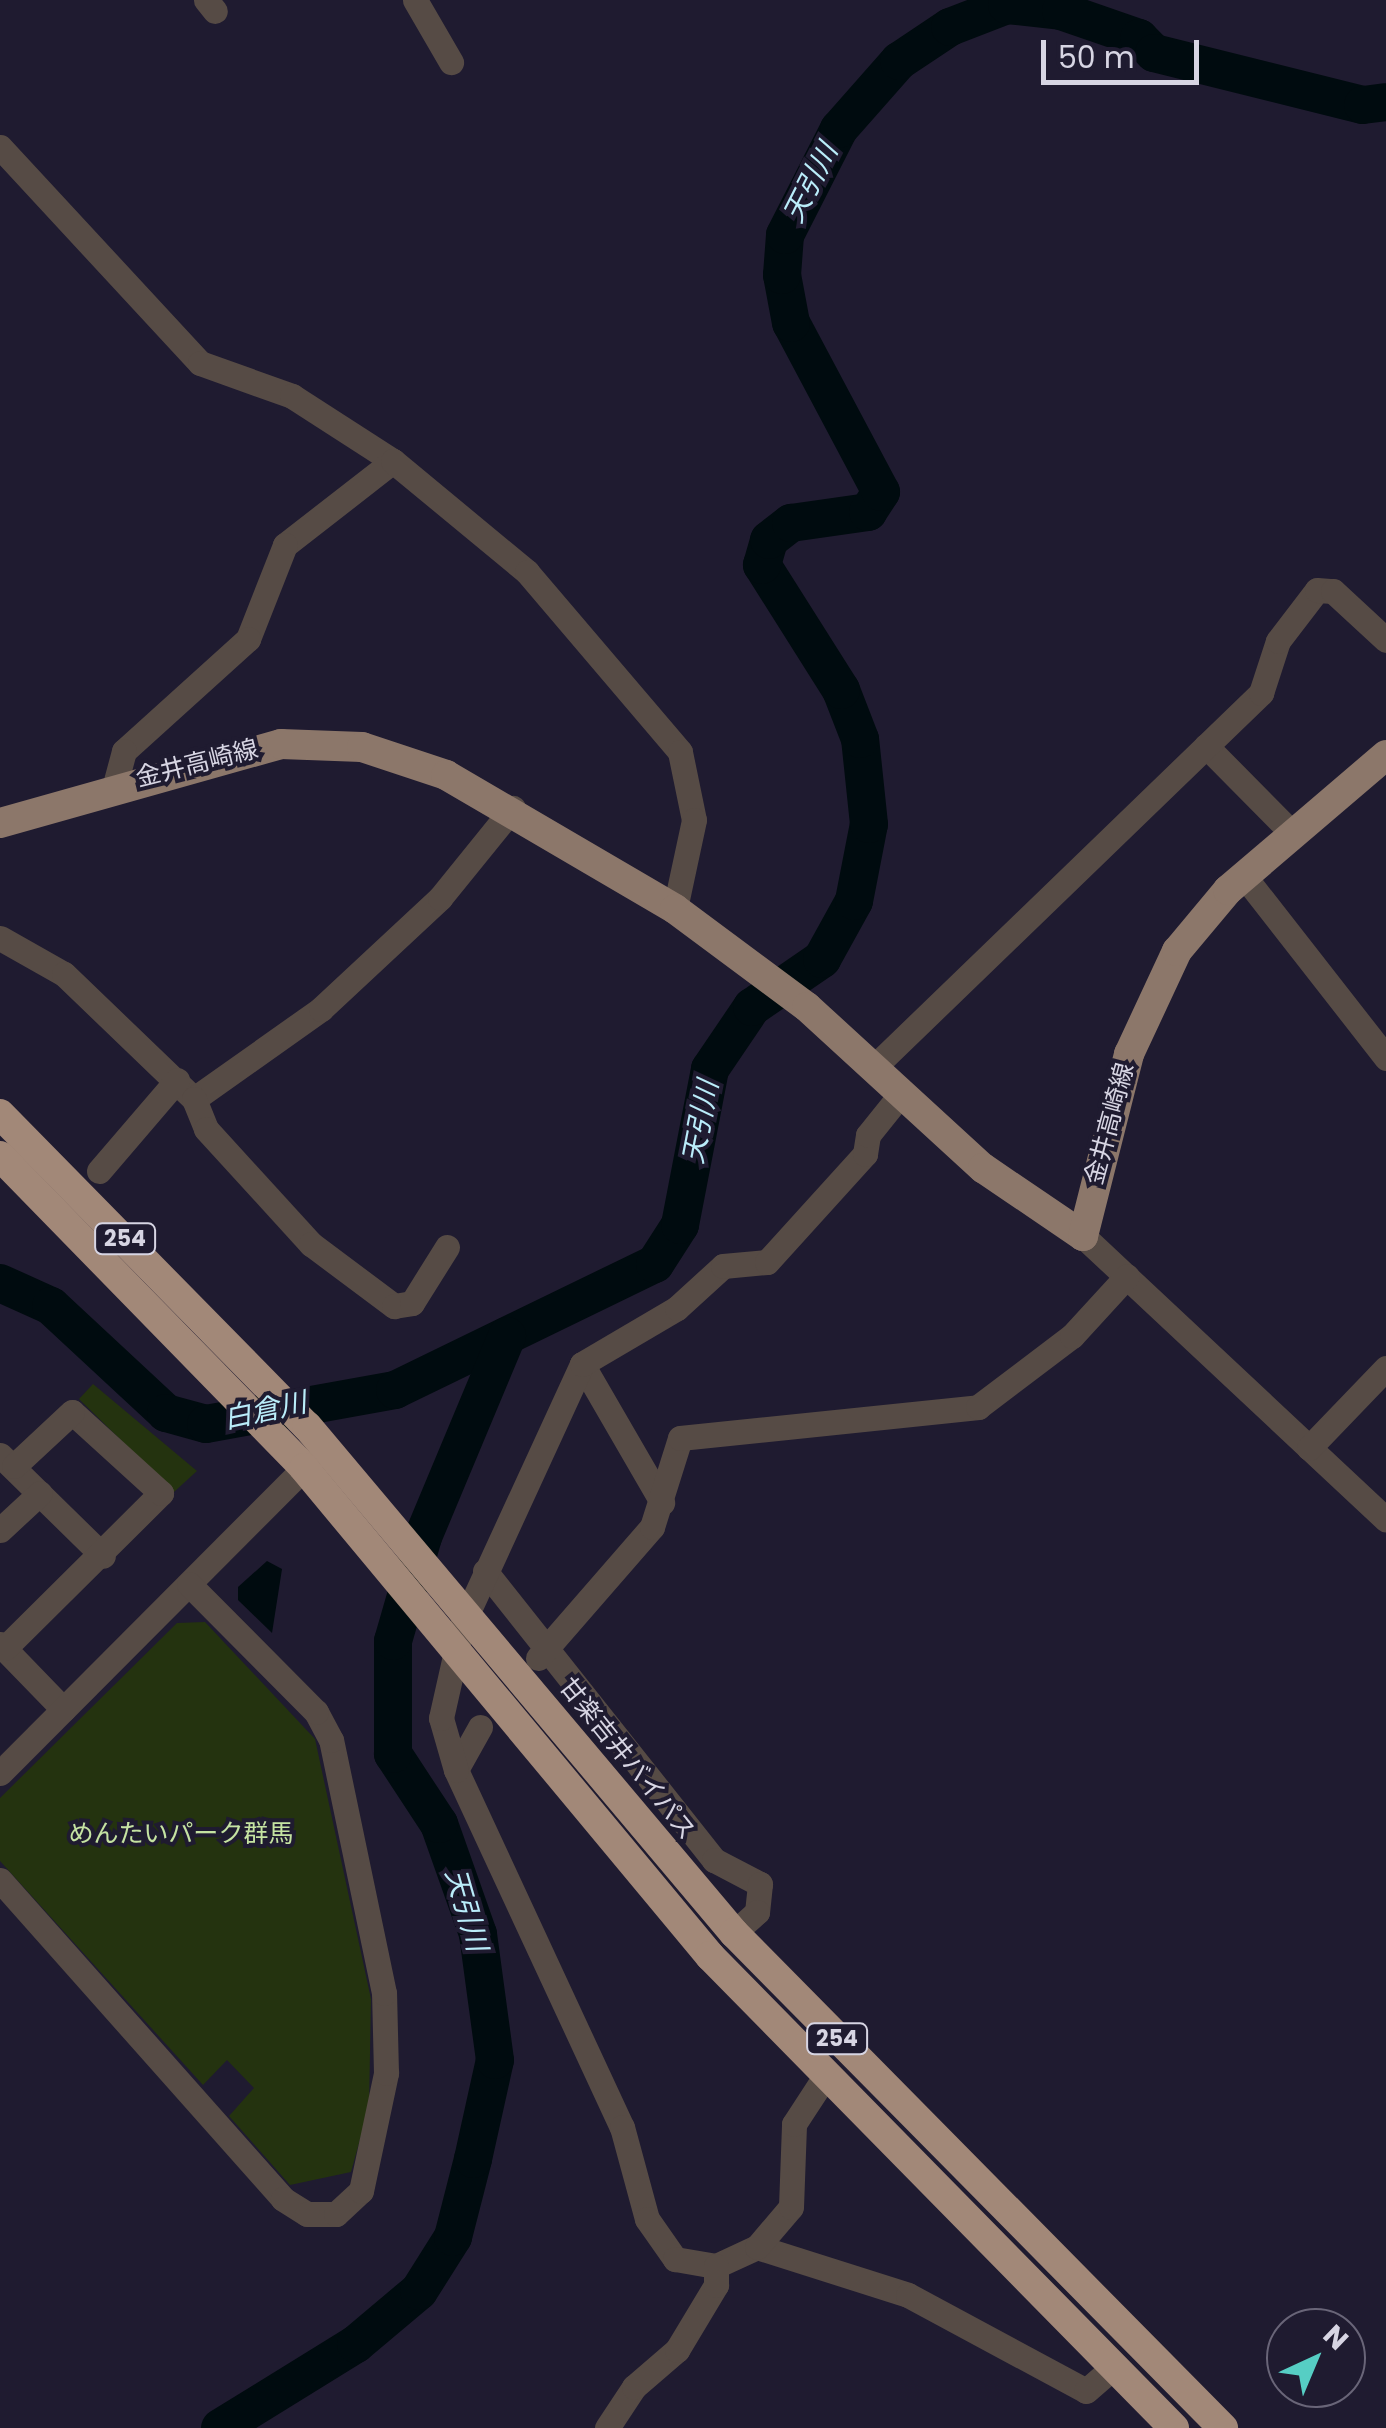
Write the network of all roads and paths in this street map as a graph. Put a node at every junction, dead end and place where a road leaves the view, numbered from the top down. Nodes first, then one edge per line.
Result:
1 (415, 0) edge
2 (451, 62) dead end
3 (0, 147) edge
4 (392, 461) junction
5 (1386, 640) edge
6 (1206, 746) junction
7 (1386, 755) edge
8 (116, 785) junction
9 (513, 808) junction
10 (0, 824) edge
11 (1292, 833) junction
12 (1244, 876) junction
13 (675, 910) junction
14 (0, 938) edge
15 (1386, 1058) edge
16 (873, 1068) junction
17 (186, 1090) junction
18 (900, 1094) junction
19 (0, 1114) edge
20 (0, 1156) edge
21 (100, 1171) dead end
22 (1082, 1236) junction
23 (447, 1246) dead end
24 (1127, 1276) junction
25 (582, 1364) junction
26 (1386, 1368) edge
27 (237, 1372) junction
28 (1308, 1448) junction
29 (7, 1461) edge
30 (304, 1468) junction
31 (40, 1494) junction
32 (662, 1502) junction
33 (1386, 1520) edge
34 (0, 1530) edge
35 (103, 1556) junction
36 (486, 1572) junction
37 (189, 1584) junction
38 (2, 1646) edge
39 (542, 1653) junction
40 (64, 1710) junction
41 (480, 1727) dead end
42 (456, 1770) junction
43 (0, 1773) edge
44 (0, 1880) edge
45 (734, 1933) junction
46 (826, 2074) junction
47 (757, 2248) junction
48 (716, 2266) junction
49 (1114, 2367) junction
50 (607, 2428) edge
51 (1174, 2428) edge
52 (1223, 2428) edge

1 - 2 street
3 - 4 street
4 - 8 street
4 - 13 street
5 - 6 street
6 - 11 street
6 - 16 street
7 - 11 main road, 金井高崎線
8 - 9 main road, 金井高崎線
8 - 10 main road, 金井高崎線
9 - 13 main road, 金井高崎線
9 - 17 street
11 - 12 main road, 金井高崎線
12 - 15 street
12 - 22 main road, 金井高崎線
13 - 16 main road, 金井高崎線
14 - 17 street
16 - 18 main road
17 - 21 street
17 - 23 street
18 - 22 main road
18 - 25 street
19 - 27 highway, 甘楽吉井バイパス / 254
20 - 27 highway, 甘楽吉井バイパス / 254
22 - 24 street
24 - 28 street
24 - 32 street
25 - 32 street
25 - 36 street
26 - 28 street
27 - 30 highway, 甘楽吉井バイパス / 254
27 - 45 highway, 甘楽吉井バイパス / 254
28 - 33 street
29 - 31 street
29 - 35 street
30 - 37 street
30 - 46 highway, 甘楽吉井バイパス / 254
31 - 34 street
31 - 35 street
32 - 39 street
35 - 38 street
36 - 39 street
36 - 42 street
37 - 40 street
37 - 44 street
38 - 40 street
39 - 45 street
40 - 43 street
41 - 42 street
42 - 48 street
45 - 52 highway, 甘楽吉井バイパス / 254
46 - 47 street
46 - 49 highway, 甘楽吉井バイパス / 254
47 - 48 street
47 - 49 street
48 - 50 street
49 - 51 highway, 甘楽吉井バイパス / 254

